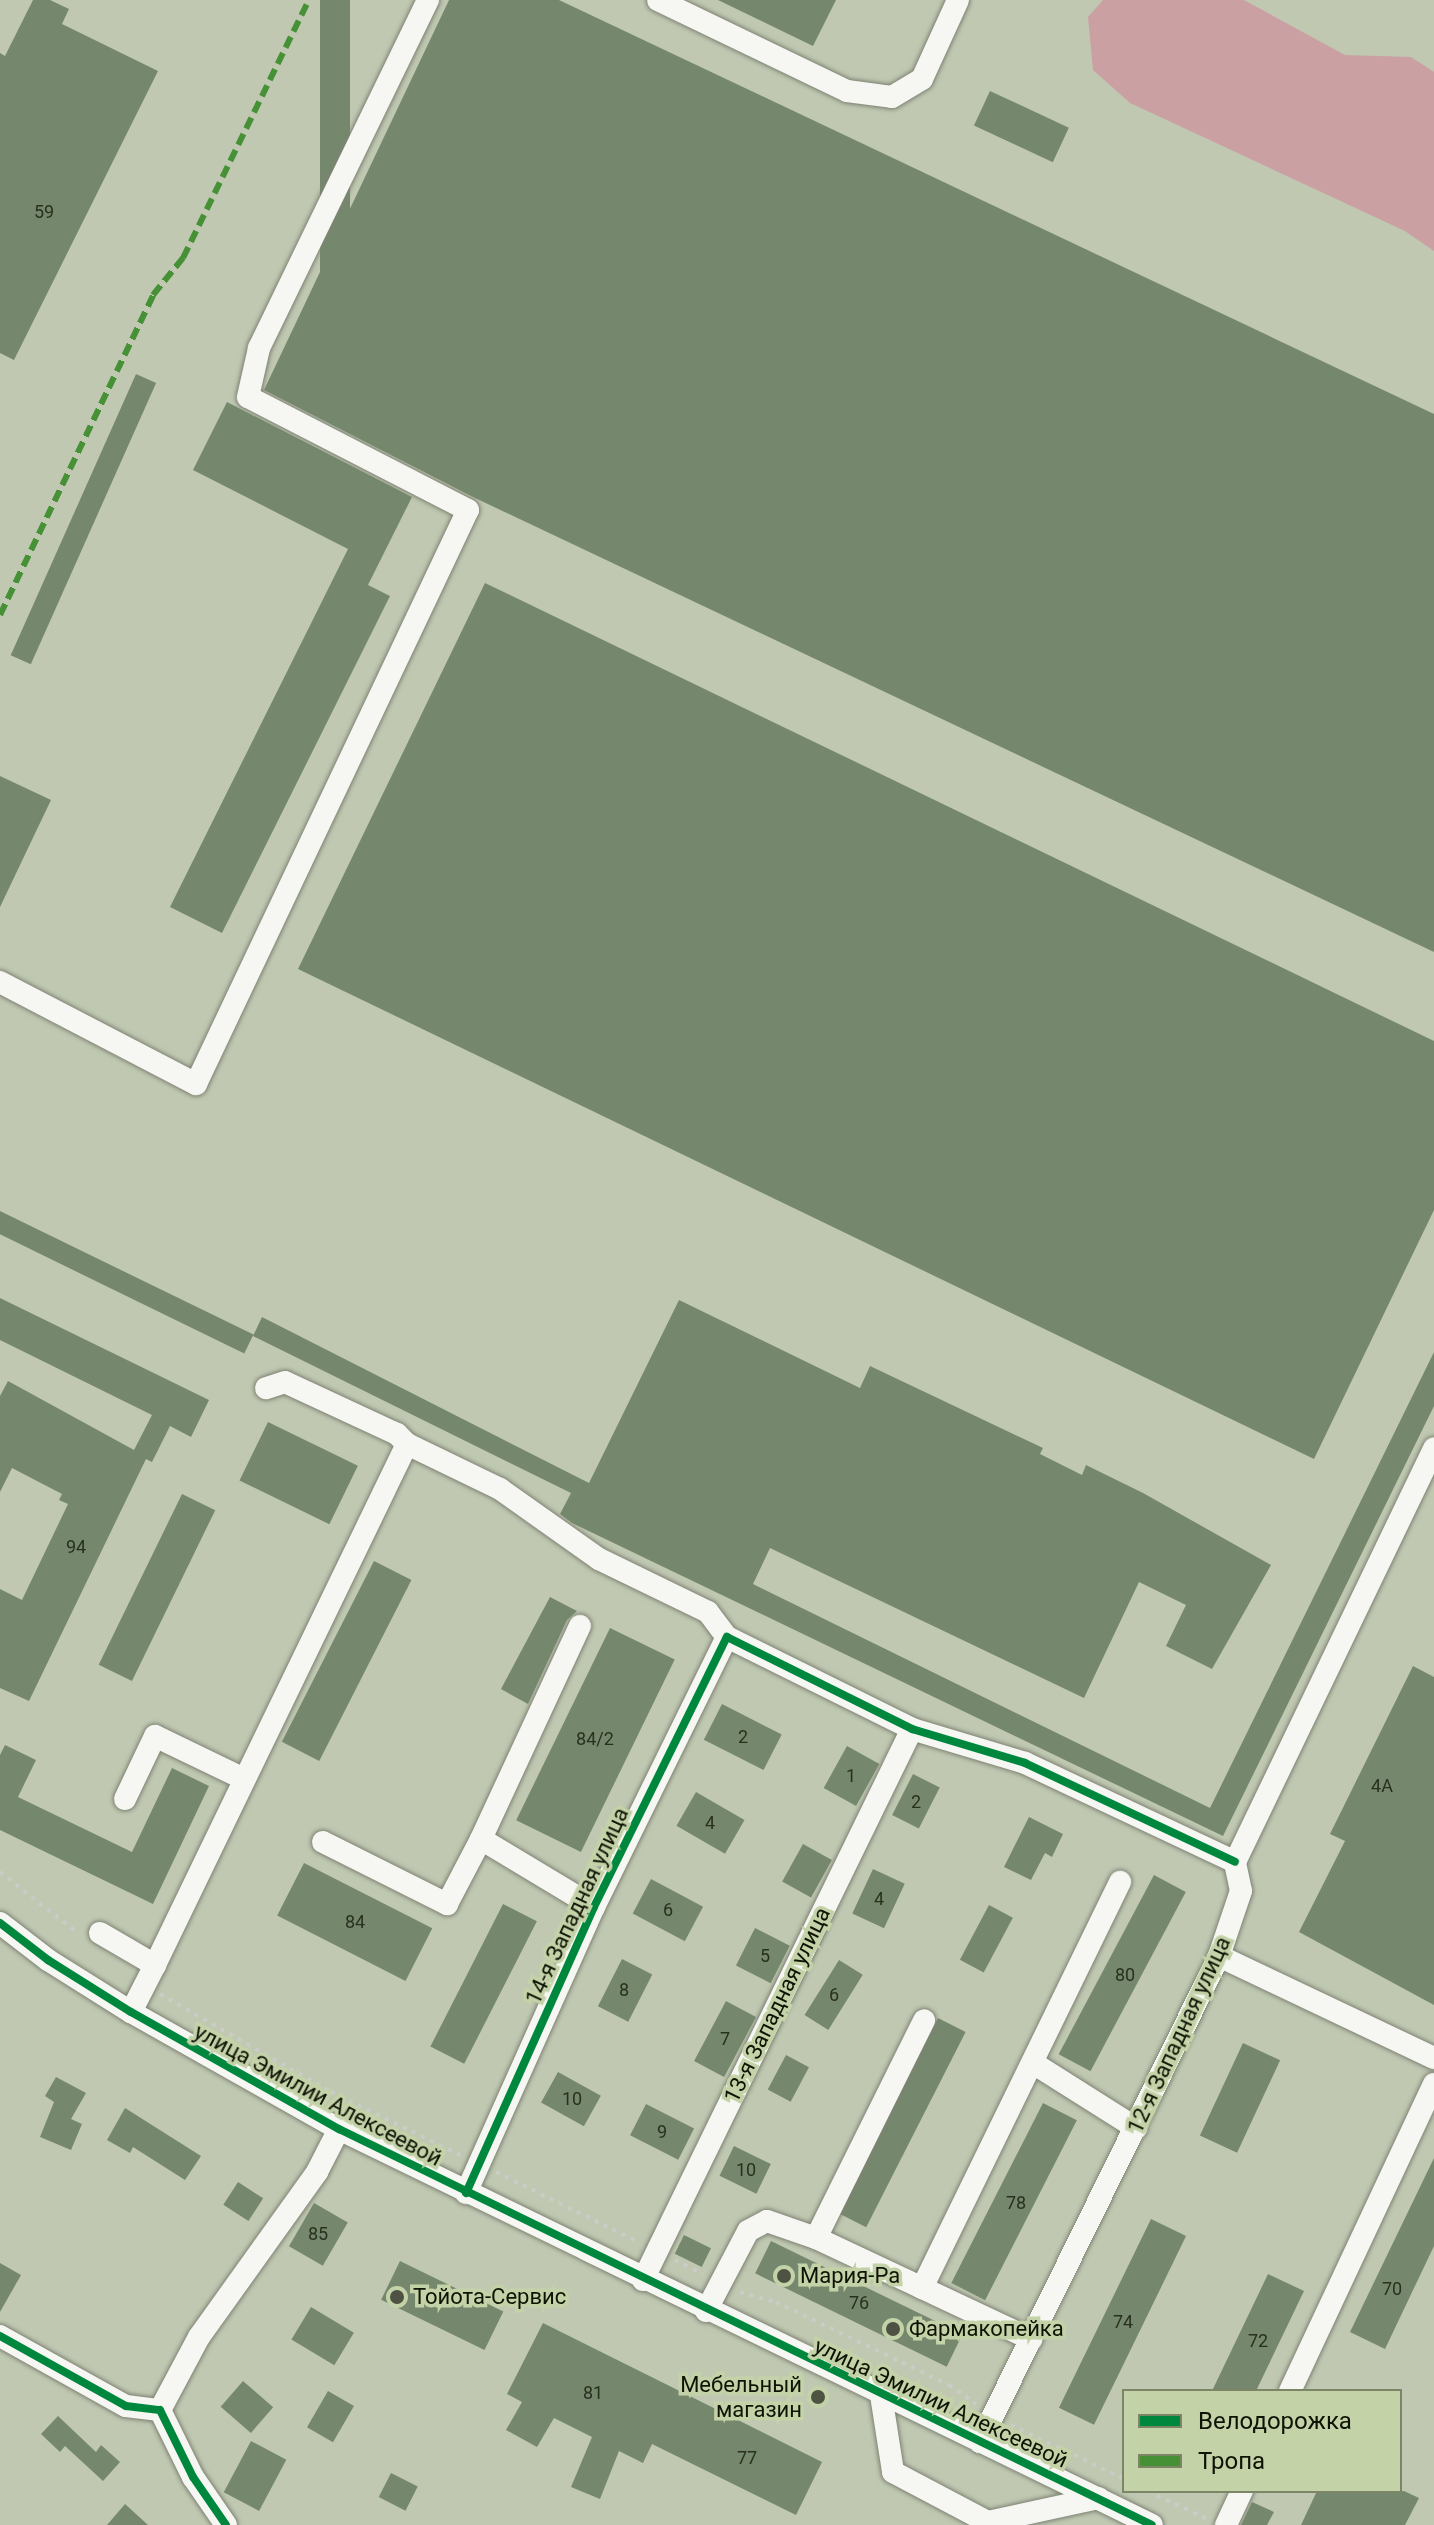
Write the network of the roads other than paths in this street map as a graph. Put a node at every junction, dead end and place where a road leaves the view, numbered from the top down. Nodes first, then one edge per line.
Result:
1 (428, 0) edge
2 (658, 0) edge
3 (958, 0) edge
4 (0, 982) edge
5 (266, 1388) dead end
6 (407, 1444) junction
7 (1434, 1448) edge
8 (580, 1626) dead end
9 (727, 1637) junction
10 (912, 1729) junction
11 (242, 1778) junction
12 (125, 1799) dead end
13 (481, 1839) junction
14 (323, 1842) dead end
15 (1235, 1862) junction
16 (1120, 1882) dead end
17 (594, 1907) junction
18 (0, 1923) edge
19 (92, 1936) road end
20 (1219, 1956) junction
21 (150, 1975) junction
22 (131, 2012) junction
23 (924, 2020) dead end
24 (1434, 2058) edge
25 (1033, 2063) junction
26 (1434, 2084) edge
27 (1136, 2128) junction
28 (339, 2129) junction
29 (466, 2193) junction
30 (816, 2238) junction
31 (643, 2280) junction
32 (922, 2288) junction
33 (706, 2311) junction
34 (0, 2336) edge
35 (1031, 2339) junction
36 (1291, 2389) edge
37 (881, 2395) junction
38 (160, 2410) junction
39 (980, 2442) junction
40 (1241, 2493) edge
41 (1098, 2498) junction
42 (226, 2525) edge
43 (1152, 2525) edge
44 (1226, 2525) edge

1 - 4 street
2 - 3 street
5 - 6 street
6 - 9 street
6 - 11 street
7 - 15 street, 12-я Западная улица
8 - 13 street
9 - 10 street
9 - 17 street, 14-я Западная улица
10 - 15 street
10 - 31 street, 13-я Западная улица
11 - 12 street
11 - 21 street
13 - 14 street
13 - 17 street
15 - 20 street, 12-я Западная улица
16 - 25 street
17 - 29 street, 14-я Западная улица
18 - 22 street, улица Эмилии Алексеевой
19 - 21 street
20 - 24 street
20 - 27 street, 12-я Западная улица
21 - 22 street
22 - 28 street, улица Эмилии Алексеевой
23 - 30 street
25 - 27 street
25 - 32 street
26 - 36 street
27 - 35 street, 12-я Западная улица
28 - 29 street, улица Эмилии Алексеевой
28 - 38 street
29 - 31 street, улица Эмилии Алексеевой
30 - 32 street
30 - 33 street
31 - 33 street, улица Эмилии Алексеевой
32 - 35 street
33 - 37 street, улица Эмилии Алексеевой
34 - 38 street
35 - 39 street, 12-я Западная улица
37 - 39 street, улица Эмилии Алексеевой
37 - 41 street
38 - 42 street
39 - 41 street, улица Эмилии Алексеевой
40 - 44 street
41 - 43 street, улица Эмилии Алексеевой

